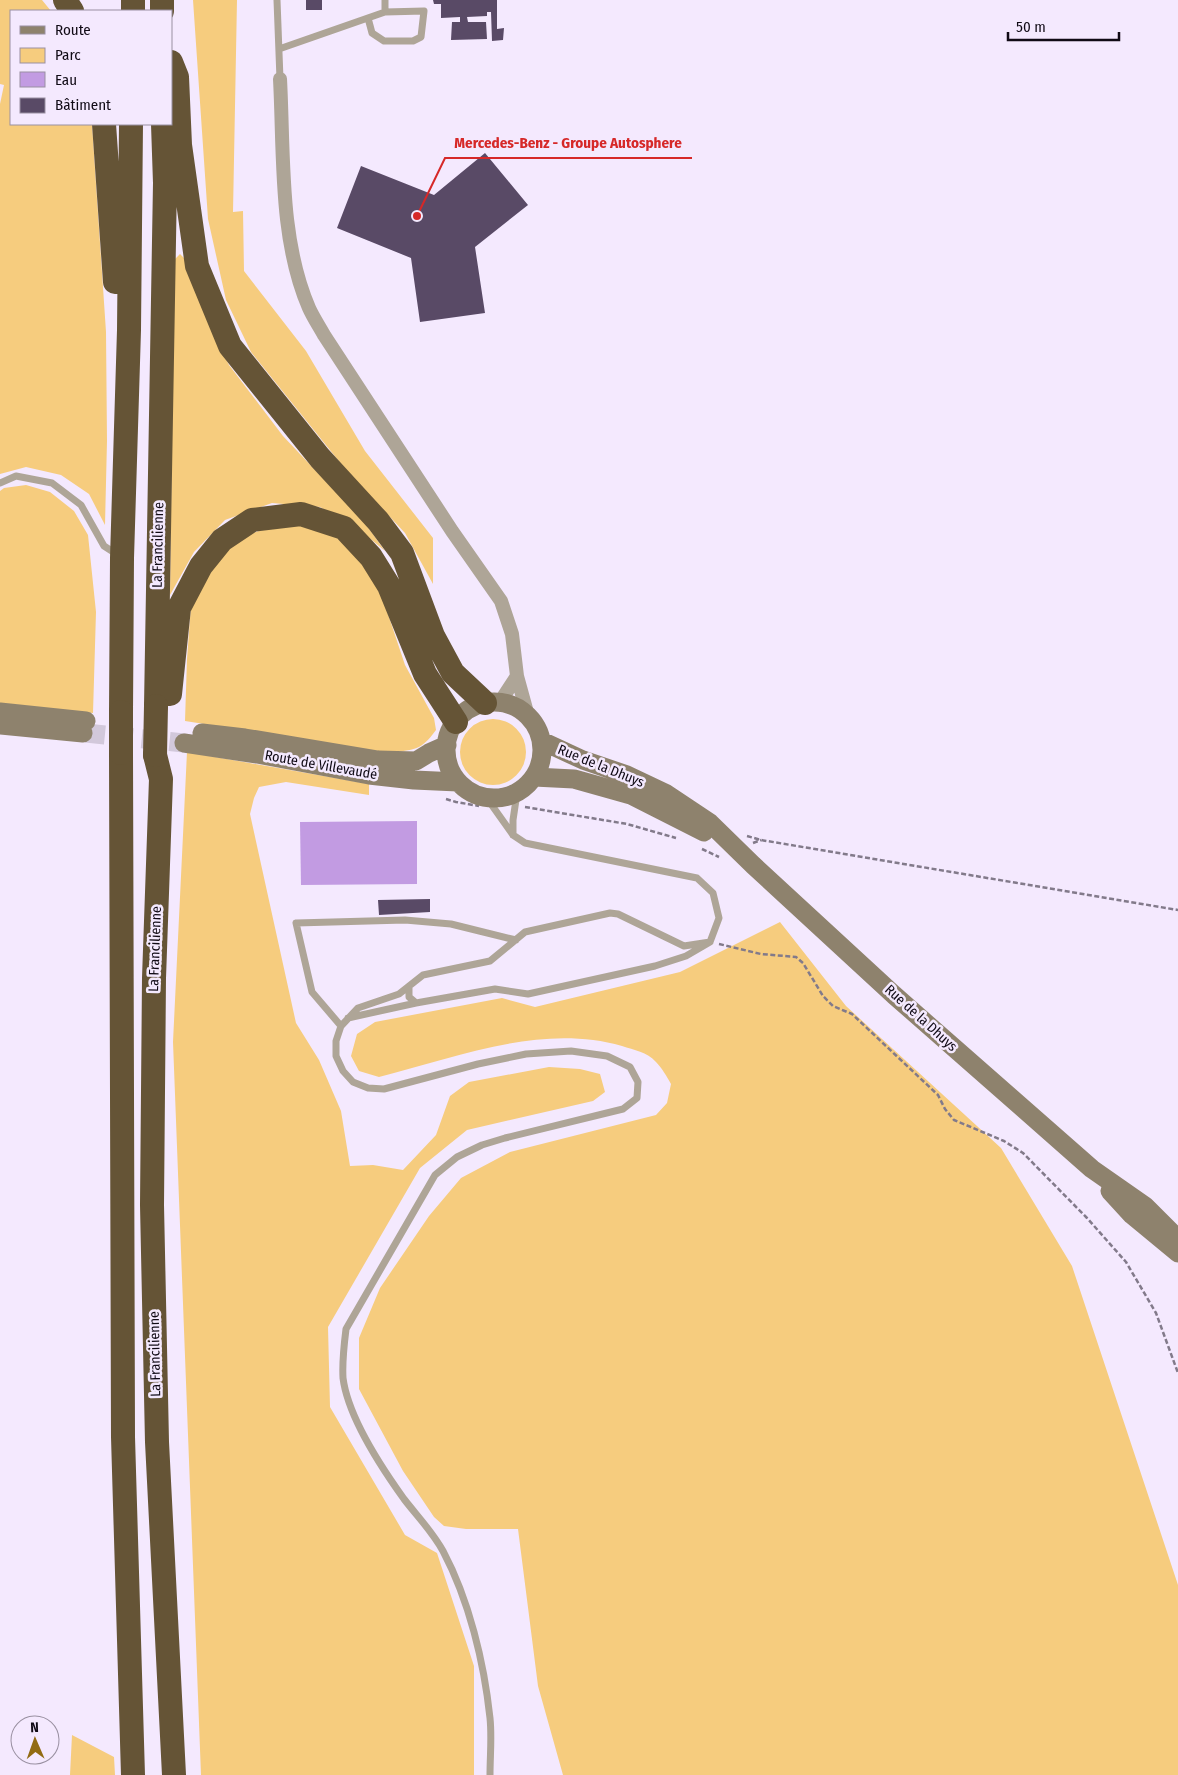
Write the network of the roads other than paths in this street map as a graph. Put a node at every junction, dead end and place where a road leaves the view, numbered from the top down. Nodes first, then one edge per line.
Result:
1 (277, 0) edge
2 (385, 0) edge
3 (385, 12) junction
4 (368, 18) junction
5 (279, 50) junction
6 (172, 65) edge
7 (280, 79) joint
8 (104, 125) edge
9 (132, 125) edge
10 (163, 125) edge
11 (129, 330) junction
12 (0, 483) edge
13 (122, 558) junction
14 (517, 676) junction
15 (493, 703) junction
16 (163, 707) junction
17 (0, 712) edge
18 (528, 716) junction
19 (456, 722) junction
20 (0, 725) edge
21 (542, 741) junction
22 (446, 745) junction
23 (174, 746) junction
24 (534, 778) junction
25 (458, 782) junction
26 (516, 799) junction
27 (489, 801) junction
28 (513, 835) junction
29 (739, 845) junction
30 (516, 940) junction
31 (710, 942) junction
32 (409, 987) junction
33 (416, 1002) junction
34 (347, 1018) junction
35 (340, 1026) junction
36 (1092, 1169) junction
37 (1178, 1239) edge
38 (1178, 1253) edge
39 (133, 1775) edge
40 (174, 1775) edge
41 (490, 1775) edge

1 - 5 lane
2 - 3 lane
3 - 4 lane
3 - 4 lane
4 - 5 lane
5 - 7 lane
6 - 15 highway
7 - 14 street
8 - 11 highway
9 - 11 highway
10 - 16 highway, La Francilienne
11 - 13 highway
12 - 13 lane
13 - 39 highway, bridge
14 - 15 street
14 - 18 street
15 - 18 street
15 - 19 street
16 - 19 highway
16 - 23 highway
17 - 20 street
18 - 21 street
19 - 22 street
21 - 24 street
21 - 29 street, Rue de la Dhuys
22 - 23 street, Route de Villevaudé
22 - 25 street
23 - 25 street, Route de Villevaudé
23 - 40 highway, La Francilienne
24 - 26 street
24 - 29 street, Rue de la Dhuys
25 - 27 street
26 - 27 street
26 - 28 lane
27 - 28 lane
28 - 31 lane
29 - 36 street, Rue de la Dhuys
30 - 31 lane
30 - 32 lane
30 - 35 lane
31 - 33 lane
32 - 33 lane
32 - 34 lane
33 - 34 lane
34 - 35 lane
35 - 41 lane
36 - 37 street, Rue de la Dhuys
36 - 38 street, Rue de la Dhuys

